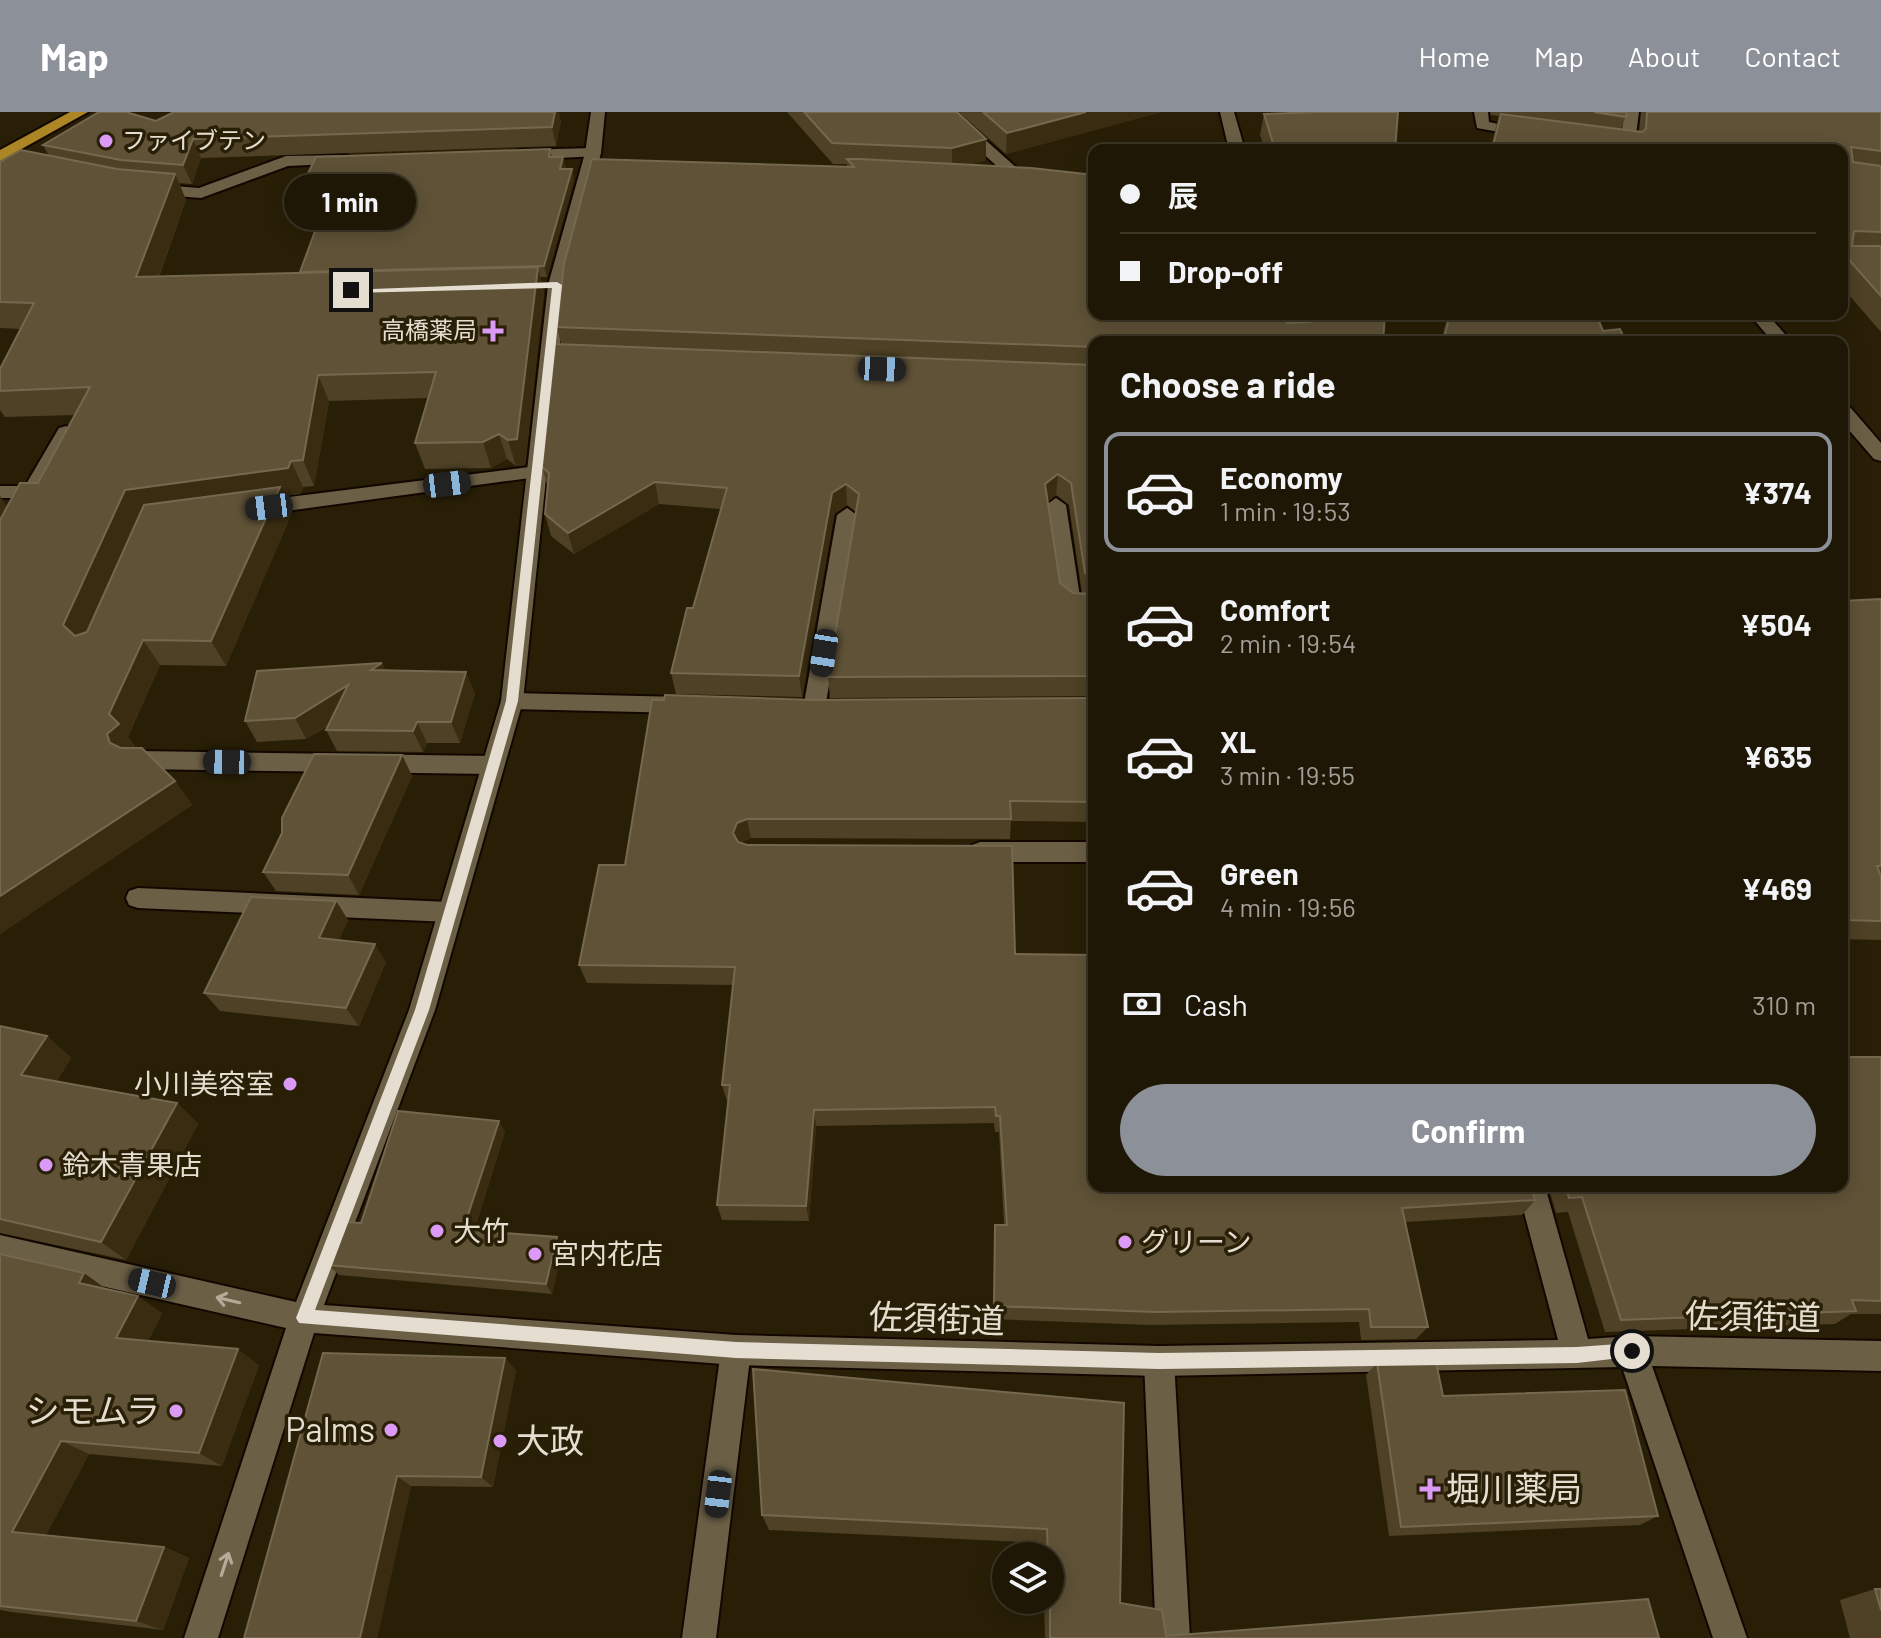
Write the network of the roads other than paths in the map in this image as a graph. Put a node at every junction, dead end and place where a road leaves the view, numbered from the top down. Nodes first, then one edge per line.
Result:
1 (598, 112) edge
2 (945, 112) edge
3 (1227, 112) edge
4 (1481, 112) edge
5 (1632, 112) edge
6 (75, 113) edge
7 (1540, 134) edge
8 (1235, 144) edge
9 (1623, 144) edge
10 (2, 155) edge
11 (501, 155) edge
12 (363, 159) edge
13 (25, 163) edge
14 (595, 164) junction
15 (989, 178) edge
16 (130, 187) edge
17 (1763, 320) edge
18 (1778, 336) edge
19 (1848, 417) edge
20 (66, 432) edge
21 (1881, 455) edge
22 (537, 472) junction
23 (0, 492) edge
24 (31, 492) junction
25 (1056, 505) edge
26 (243, 510) edge
27 (847, 515) edge
28 (0, 554) edge
29 (1088, 605) edge
30 (512, 701) junction
31 (703, 706) edge
32 (814, 709) edge
33 (139, 760) edge
34 (491, 765) junction
35 (957, 852) edge
36 (1088, 852) edge
37 (138, 898) dead end
38 (449, 912) junction
39 (1533, 1192) edge
40 (0, 1249) edge
41 (304, 1318) junction
42 (736, 1350) junction
43 (1632, 1351) junction
44 (1577, 1355) junction
45 (1881, 1356) edge
46 (1159, 1361) junction
47 (201, 1638) edge
48 (699, 1638) edge
49 (1173, 1638) edge
50 (1730, 1638) edge

1 - 14 street
2 - 15 street
3 - 8 street
4 - 7 street
5 - 9 street
6 - 10 highway
10 - 13 street
11 - 14 street
12 - 16 street
14 - 22 street
17 - 18 street
19 - 21 street
20 - 24 street
22 - 26 street
22 - 30 street
23 - 24 street
24 - 28 street
25 - 29 street
27 - 32 street
30 - 31 street
30 - 34 street
33 - 34 street
34 - 38 street
35 - 36 street
37 - 38 street
38 - 41 street
39 - 44 street
41 -> 40 street, 佐須街道
41 - 42 street, 佐須街道
47 -> 41 street
42 - 46 street, 佐須街道
42 - 48 street
43 - 44 street, 佐須街道
43 - 45 street, 佐須街道
43 - 50 street
44 - 46 street, 佐須街道
46 - 49 street

